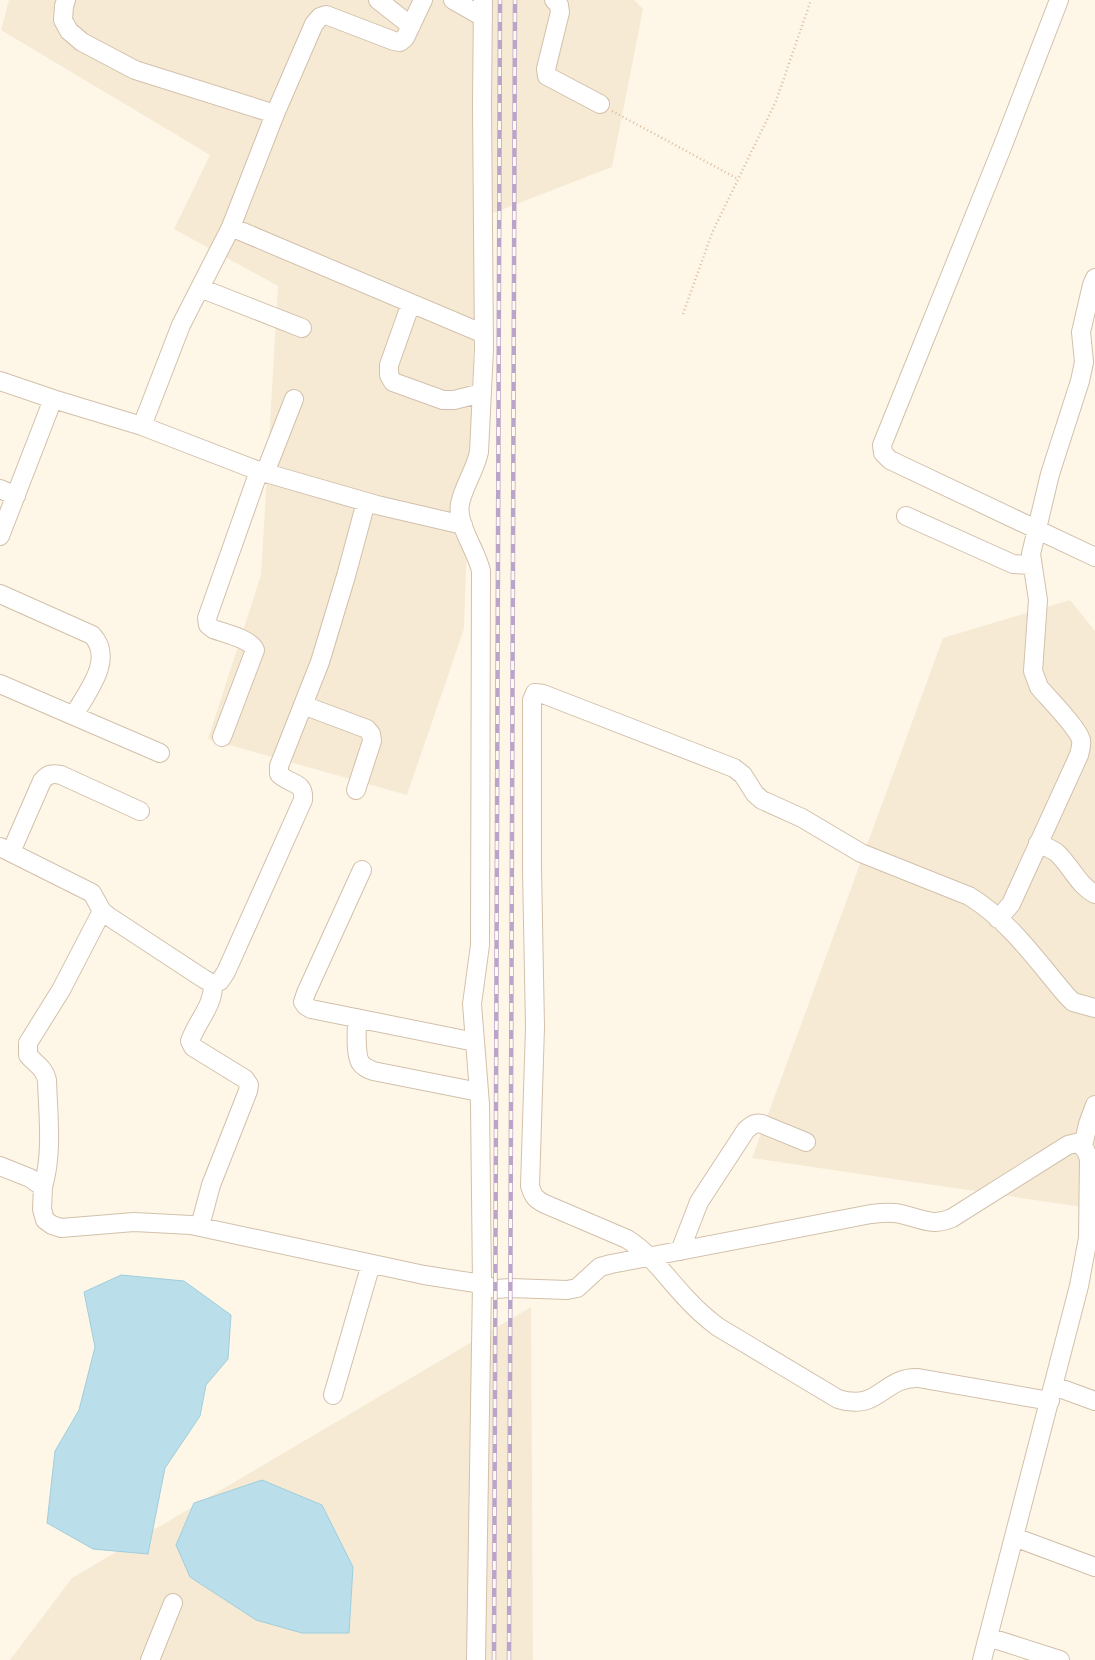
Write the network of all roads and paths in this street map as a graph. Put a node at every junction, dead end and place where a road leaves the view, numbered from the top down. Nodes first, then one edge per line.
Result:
1 (66, 0) edge
2 (378, 0) edge
3 (423, 0) edge
4 (452, 0) edge
5 (554, 0) edge
6 (811, 0) edge
7 (1059, 0) edge
8 (483, 9) edge
9 (411, 26) junction
10 (600, 104) joint
11 (275, 114) junction
12 (738, 178) junction
13 (231, 227) junction
14 (1095, 278) edge
15 (200, 288) junction
16 (411, 303) junction
17 (683, 314) dead end
18 (302, 328) dead end
19 (484, 334) junction
20 (0, 381) edge
21 (482, 393) junction
22 (53, 399) junction
23 (294, 399) dead end
24 (142, 426) junction
25 (262, 472) junction
26 (8, 492) edge
27 (366, 502) junction
28 (906, 516) dead end
29 (463, 525) junction
30 (1036, 528) junction
31 (0, 536) edge
32 (1095, 556) edge
33 (1032, 565) junction
34 (0, 594) edge
35 (0, 684) edge
36 (303, 705) junction
37 (74, 715) junction
38 (222, 738) dead end
39 (160, 753) dead end
40 (356, 790) dead end
41 (140, 810) dead end
42 (1038, 843) junction
43 (5, 850) edge
44 (362, 870) dead end
45 (1095, 894) edge
46 (102, 911) junction
47 (998, 919) junction
48 (213, 984) junction
49 (1095, 1008) edge
50 (357, 1018) junction
51 (475, 1042) junction
52 (479, 1092) junction
53 (1095, 1105) edge
54 (806, 1142) dead end
55 (1083, 1146) junction
56 (0, 1167) edge
57 (43, 1187) junction
58 (200, 1226) junction
59 (680, 1251) junction
60 (649, 1256) junction
61 (371, 1264) junction
62 (482, 1284) junction
63 (1052, 1393) junction
64 (333, 1395) dead end
65 (1095, 1401) edge
66 (1014, 1537) junction
67 (1095, 1567) edge
68 (173, 1603) dead end
69 (988, 1637) junction
70 (150, 1660) edge
71 (476, 1660) edge
72 (982, 1660) edge
73 (1060, 1660) edge

1 - 11 street
2 - 9 street
3 - 9 street
4 - 8 street
5 - 10 street
6 - 12 path
7 - 30 street
8 - 19 street
9 - 11 street
10 - 12 path
11 - 13 street
12 - 17 path
13 - 15 street
13 - 16 street
14 - 30 street
15 - 18 street
15 - 24 street
16 - 19 street
16 - 21 street
19 - 21 street
20 - 22 street
21 - 29 street
22 - 24 street
22 - 26 street
23 - 25 street
24 - 25 street
25 - 27 street
25 - 38 street
26 - 31 street
27 - 29 street
27 - 36 street
28 - 33 street
29 - 51 street
30 - 32 street
30 - 33 street
33 - 42 street
34 - 37 street
35 - 37 street
36 - 40 street
36 - 48 street
37 - 39 street
41 - 43 street
42 - 45 street
42 - 47 street
43 - 46 street
44 - 50 street
46 - 48 street
46 - 57 street
47 - 49 street
47 - 60 street
48 - 58 street
50 - 51 street
50 - 52 street
51 - 52 street
52 - 62 street
53 - 55 street
54 - 59 street
55 - 59 street
55 - 63 street
56 - 57 street
57 - 58 street
58 - 61 street
59 - 60 street
60 - 62 street
60 - 63 street
61 - 62 street
61 - 64 street
62 - 71 street
63 - 65 street
63 - 66 street
66 - 67 street
66 - 69 street
68 - 70 street
69 - 72 street
69 - 73 street

